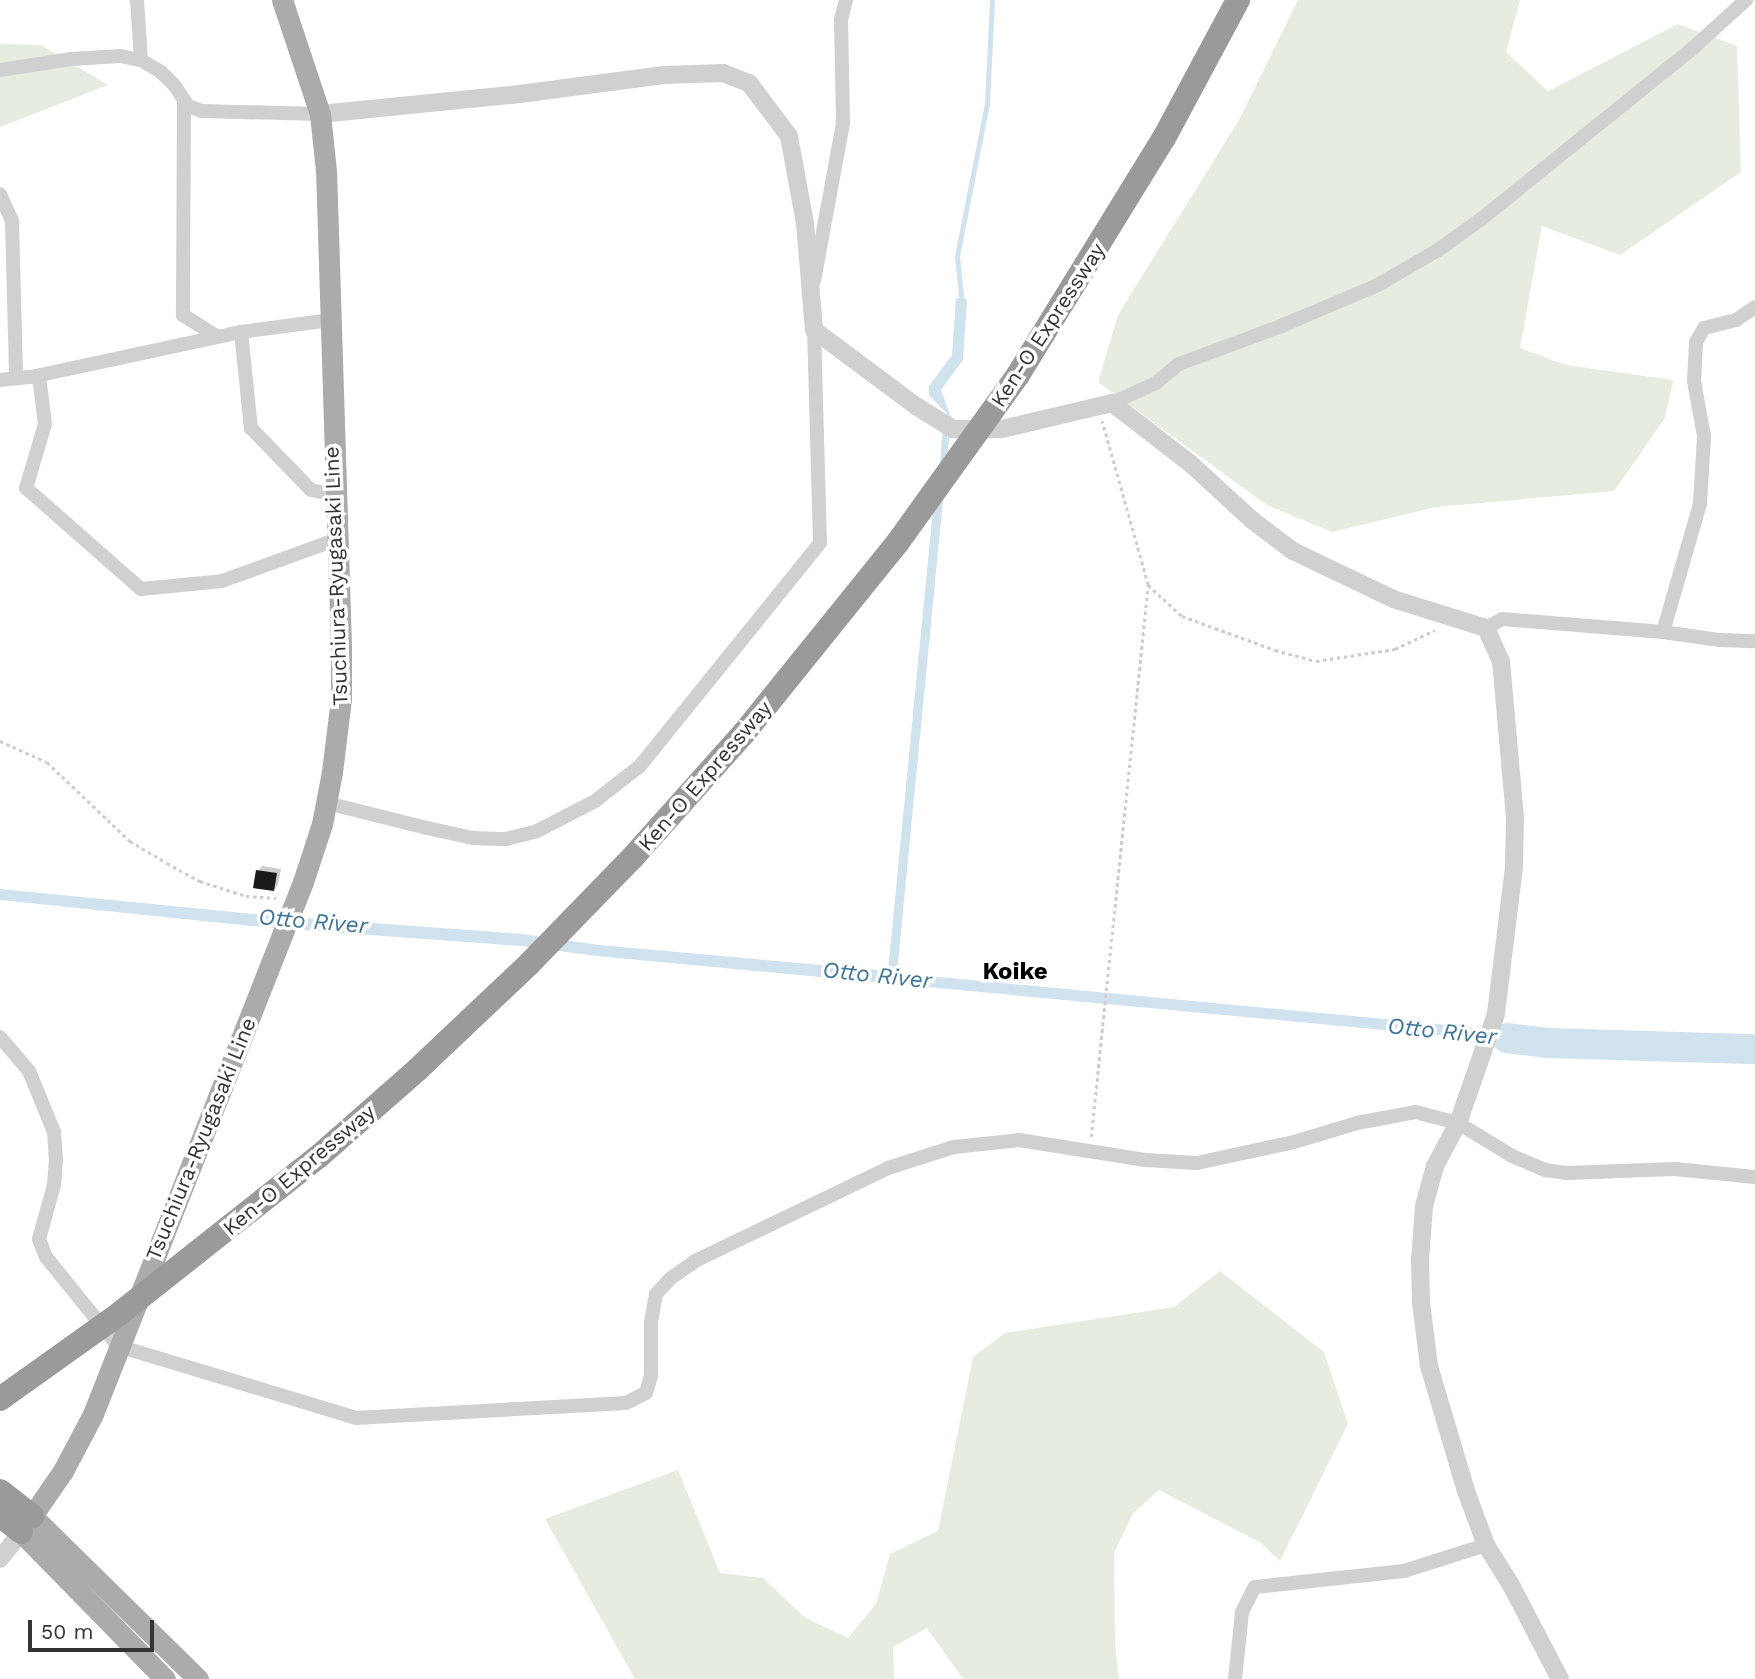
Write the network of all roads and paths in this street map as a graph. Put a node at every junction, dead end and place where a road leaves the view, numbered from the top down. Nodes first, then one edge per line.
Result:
1 (137, 0) edge
2 (282, 0) edge
3 (846, 0) edge
4 (1238, 0) edge
5 (1746, 0) edge
6 (141, 60) junction
7 (0, 71) edge
8 (184, 100) junction
9 (320, 114) junction
10 (0, 194) edge
11 (812, 293) junction
12 (1755, 307) edge
13 (330, 320) junction
14 (814, 330) junction
15 (241, 332) junction
16 (218, 337) junction
17 (39, 376) junction
18 (16, 378) junction
19 (0, 380) edge
20 (1105, 405) junction
21 (334, 495) junction
22 (338, 539) junction
23 (1148, 585) junction
24 (1457, 619) junction
25 (1486, 628) junction
26 (1663, 632) junction
27 (1755, 641) edge
28 (0, 741) edge
29 (327, 803) junction
30 (295, 902) junction
31 (0, 1037) edge
32 (1458, 1123) junction
33 (1090, 1149) junction
34 (1755, 1177) edge
35 (118, 1346) junction
36 (0, 1399) edge
37 (0, 1491) edge
38 (0, 1515) edge
39 (27, 1524) junction
40 (1486, 1545) junction
41 (0, 1559) edge
42 (165, 1679) edge
43 (198, 1679) edge
44 (1235, 1679) edge
45 (1560, 1679) edge

1 - 6 street
2 - 9 main road, Tsuchiura-Ryugasaki Line
3 - 11 street
4 - 36 highway, Ken-O Expressway, bridge
5 - 20 street
6 - 7 street
6 - 8 street
8 - 9 street
8 - 16 street
9 - 11 street
9 - 13 main road, Tsuchiura-Ryugasaki Line
10 - 18 street
11 - 14 street
12 - 26 street
13 - 15 street
13 - 21 main road, Tsuchiura-Ryugasaki Line
14 - 20 street
14 - 29 street
15 - 16 street
15 - 21 street
16 - 17 street
17 - 18 street
17 - 22 street
18 - 19 street
20 - 23 path
20 - 24 street
21 - 22 main road, Tsuchiura-Ryugasaki Line
22 - 29 main road, Tsuchiura-Ryugasaki Line
23 - 24 path
23 - 33 path
24 - 25 street
25 - 26 street
25 - 32 street
26 - 27 street
28 - 30 path
29 - 30 main road, Tsuchiura-Ryugasaki Line
30 - 35 main road, Tsuchiura-Ryugasaki Line
31 - 35 street
32 - 33 street
32 - 34 street
32 - 40 street
33 - 35 street
35 - 39 main road, Tsuchiura-Ryugasaki Line
37 - 39 highway
38 - 39 highway
39 - 41 street
39 - 42 main road
39 - 43 main road
40 - 44 street
40 - 45 street

